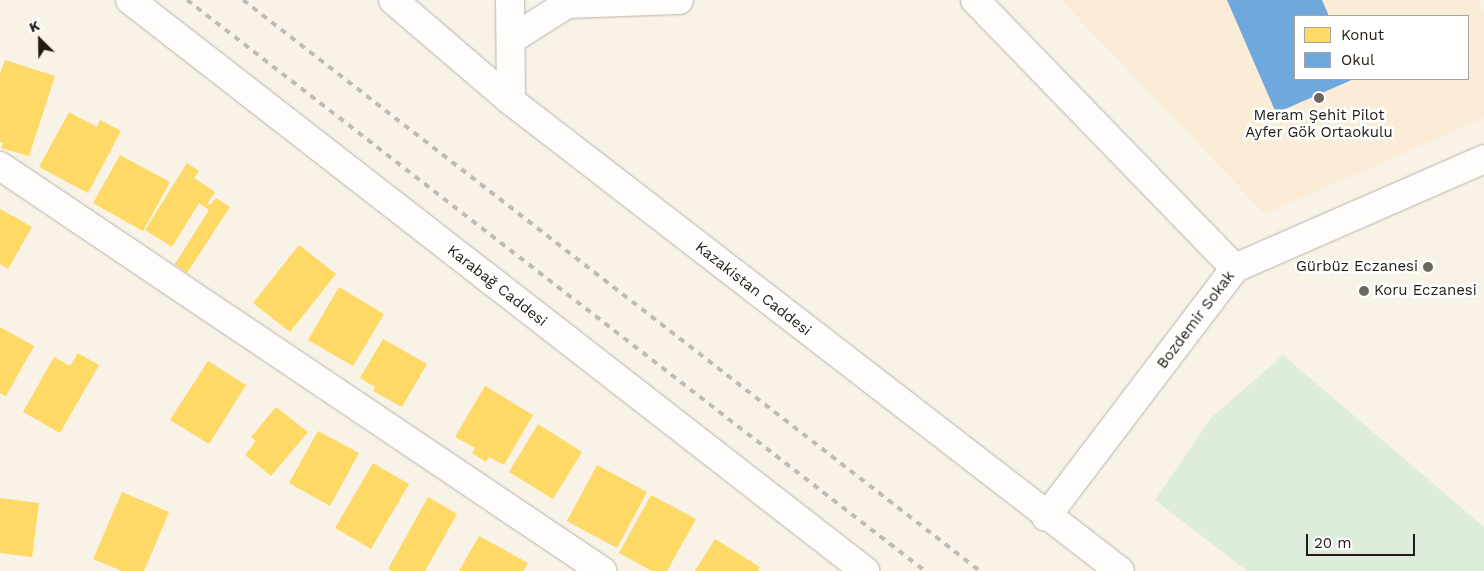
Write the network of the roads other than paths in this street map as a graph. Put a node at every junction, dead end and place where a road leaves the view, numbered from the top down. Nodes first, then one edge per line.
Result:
1 (130, 0) edge
2 (393, 0) edge
3 (510, 0) edge
4 (679, 0) edge
5 (975, 0) edge
6 (512, 39) junction
7 (511, 101) junction
8 (1484, 159) edge
9 (0, 166) edge
10 (1234, 268) junction
11 (1046, 517) junction
12 (602, 571) edge
13 (865, 571) edge
14 (1120, 571) edge

1 - 13 street, Karabağ Caddesi
2 - 7 street, Kazakistan Caddesi
3 - 6 street
4 - 6 street
5 - 10 street
6 - 7 street
7 - 11 street, Kazakistan Caddesi
8 - 10 street, Bozdemir Sokak
9 - 12 street
10 - 11 street, Bozdemir Sokak
11 - 14 street, Kazakistan Caddesi

